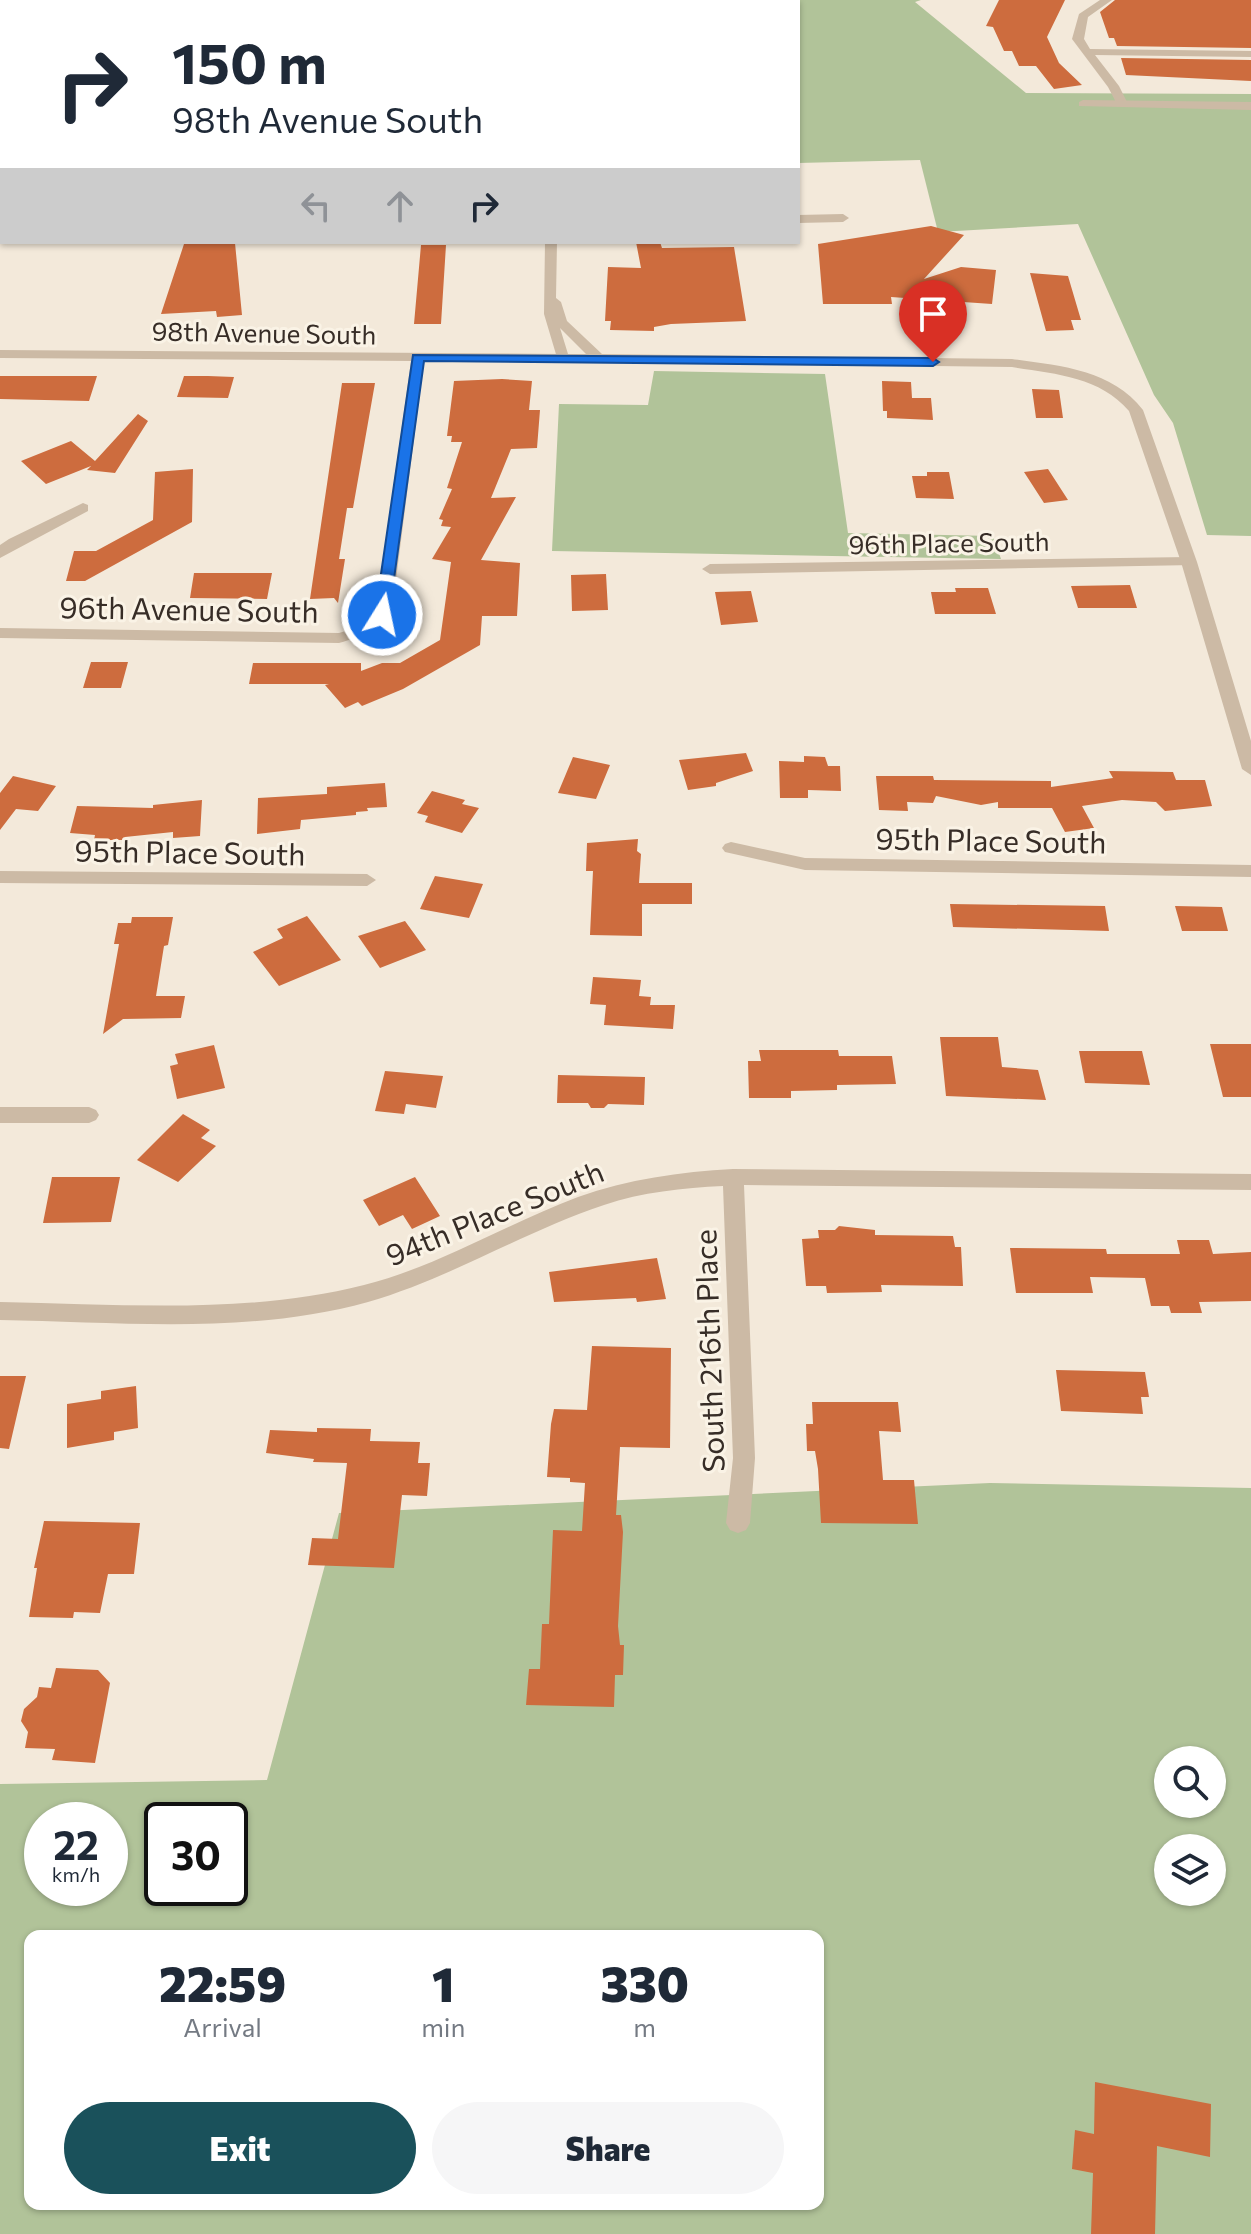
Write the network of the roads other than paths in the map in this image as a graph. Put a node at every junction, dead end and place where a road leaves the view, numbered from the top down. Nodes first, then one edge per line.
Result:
1 (1107, 0) edge
2 (1085, 52) junction
3 (1251, 54) edge
4 (1083, 104) dead end
5 (1122, 104) junction
6 (1251, 106) edge
7 (843, 218) dead end
8 (800, 219) edge
9 (551, 244) edge
10 (550, 282) junction
11 (0, 354) edge
12 (418, 358) junction
13 (563, 358) junction
14 (598, 358) junction
15 (83, 508) dead end
16 (0, 553) edge
17 (1189, 562) junction
18 (710, 569) dead end
19 (0, 633) edge
20 (1251, 769) edge
21 (731, 848) dead end
22 (0, 861) edge
23 (1251, 871) edge
24 (6, 877) edge
25 (367, 880) dead end
26 (0, 1115) edge
27 (89, 1115) dead end
28 (733, 1177) junction
29 (1251, 1182) edge
30 (0, 1311) edge
31 (738, 1523) dead end

1 - 2 street
2 - 3 street
2 - 5 street
4 - 5 street
5 - 6 street
7 - 8 street
9 - 10 street
10 - 13 street
10 - 14 street
11 - 12 street, 98th Avenue South
12 - 13 street, 98th Avenue South
12 - 19 street, 96th Avenue South
13 - 14 street, 98th Avenue South
14 - 17 street, 98th Avenue South
15 - 16 street
17 - 18 street, 96th Place South
17 - 20 street
21 - 23 street, 95th Place South
22 - 24 street, 95th Place South
24 - 25 street, 95th Place South
26 - 27 street
28 - 29 street, 94th Place South
28 - 30 street, 94th Place South
28 - 31 street, South 216th Place

